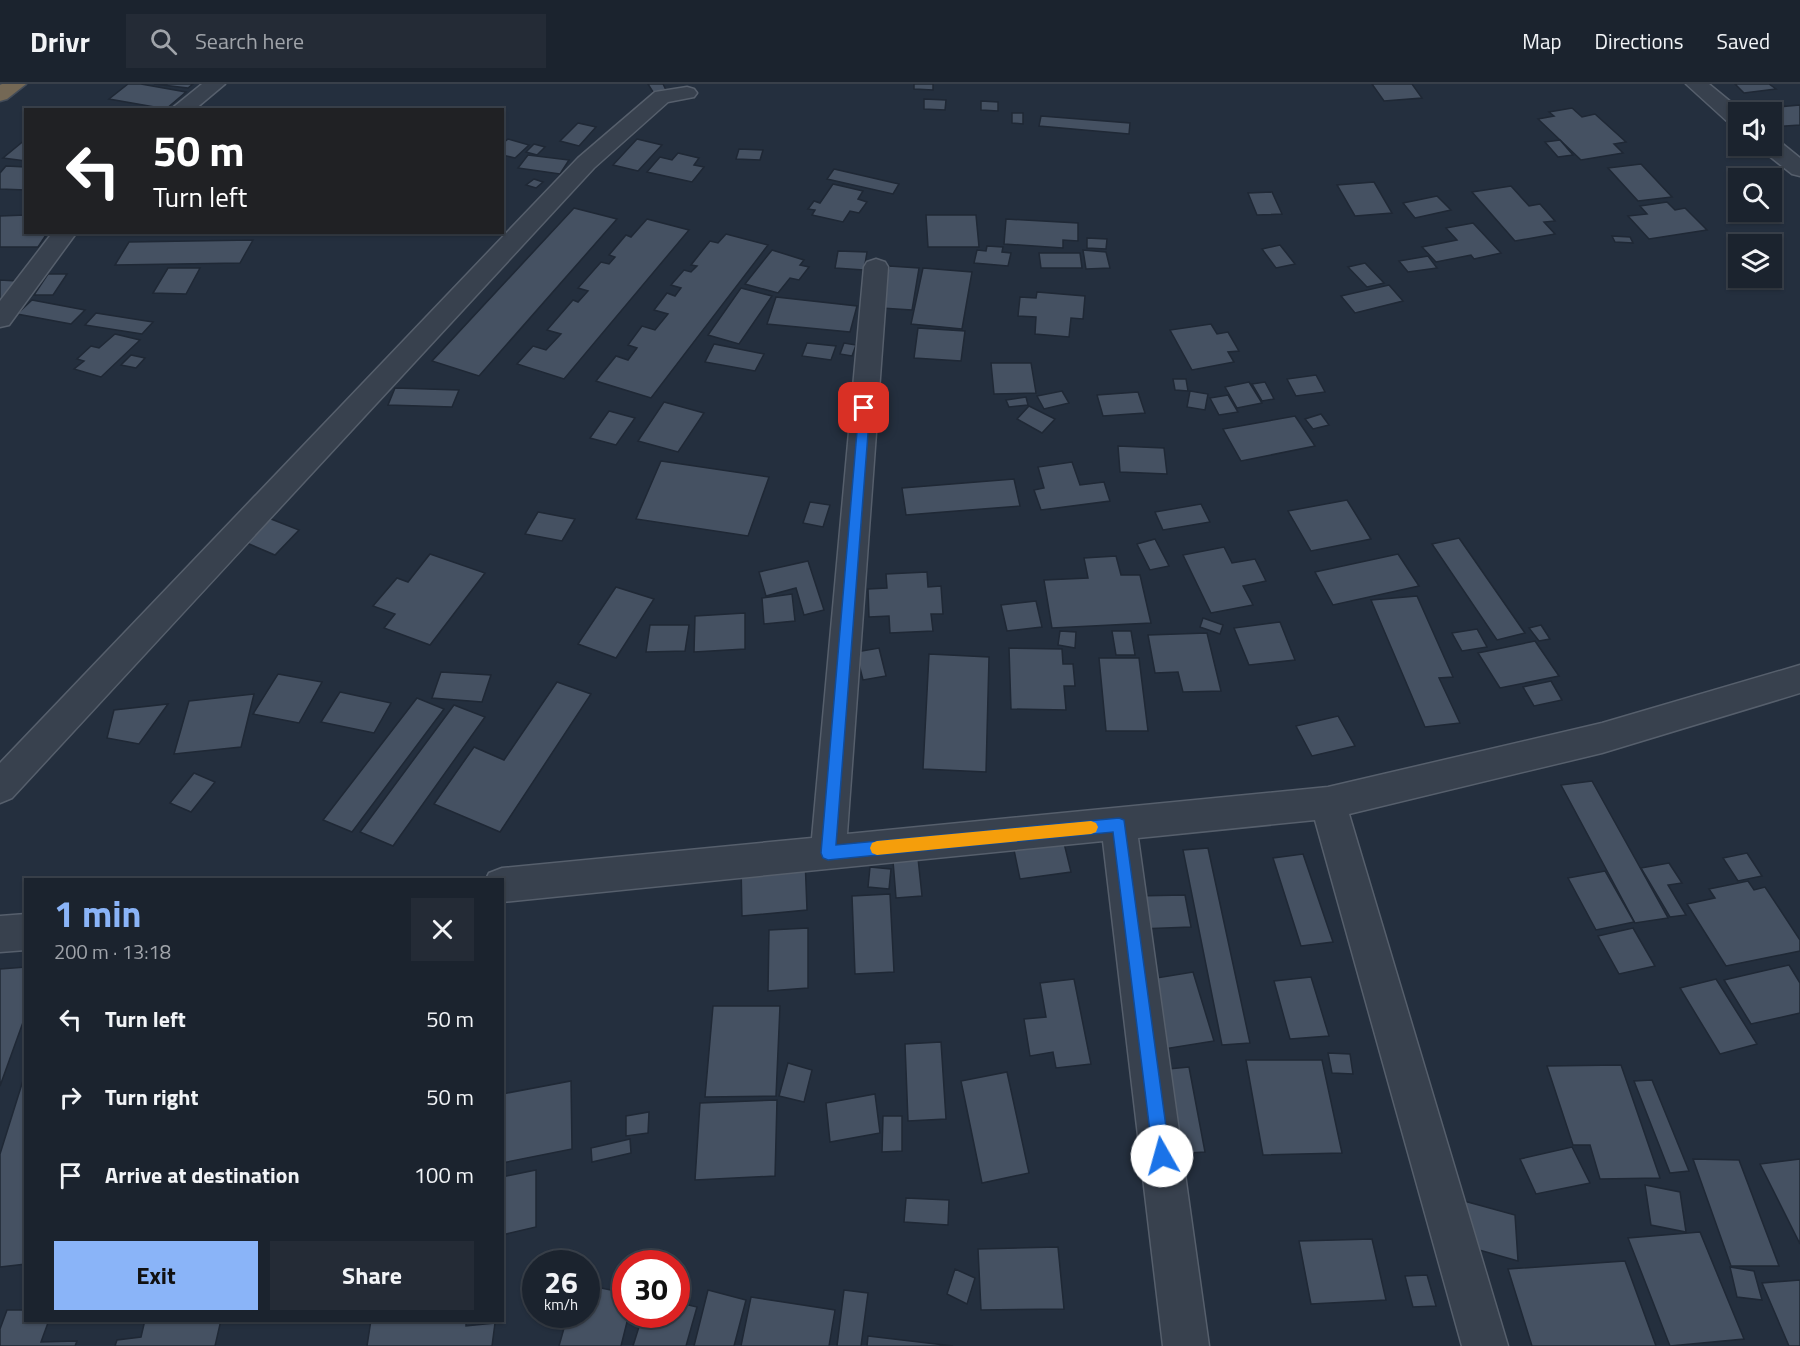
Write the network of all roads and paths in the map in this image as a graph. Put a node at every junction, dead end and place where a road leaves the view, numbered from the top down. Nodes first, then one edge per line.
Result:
1 (16, 84) edge
2 (215, 84) edge
3 (1696, 84) edge
4 (687, 93) dead end
5 (0, 94) edge
6 (183, 108) edge
7 (1728, 111) edge
8 (1782, 155) edge
9 (1800, 169) edge
10 (64, 234) edge
11 (876, 267) dead end
12 (0, 319) edge
13 (1800, 679) edge
14 (0, 787) edge
15 (1328, 802) junction
16 (1119, 825) junction
17 (828, 853) junction
18 (504, 885) edge
19 (24, 932) edge
20 (0, 934) edge
21 (1186, 1346) edge
22 (1485, 1346) edge

1 - 5 highway
2 - 6 street
3 - 7 street
4 - 14 street
8 - 9 street
10 - 12 street
11 - 17 street
13 - 15 street
15 - 16 street
15 - 22 street
16 - 17 street
16 - 21 street
17 - 18 street
19 - 20 street

